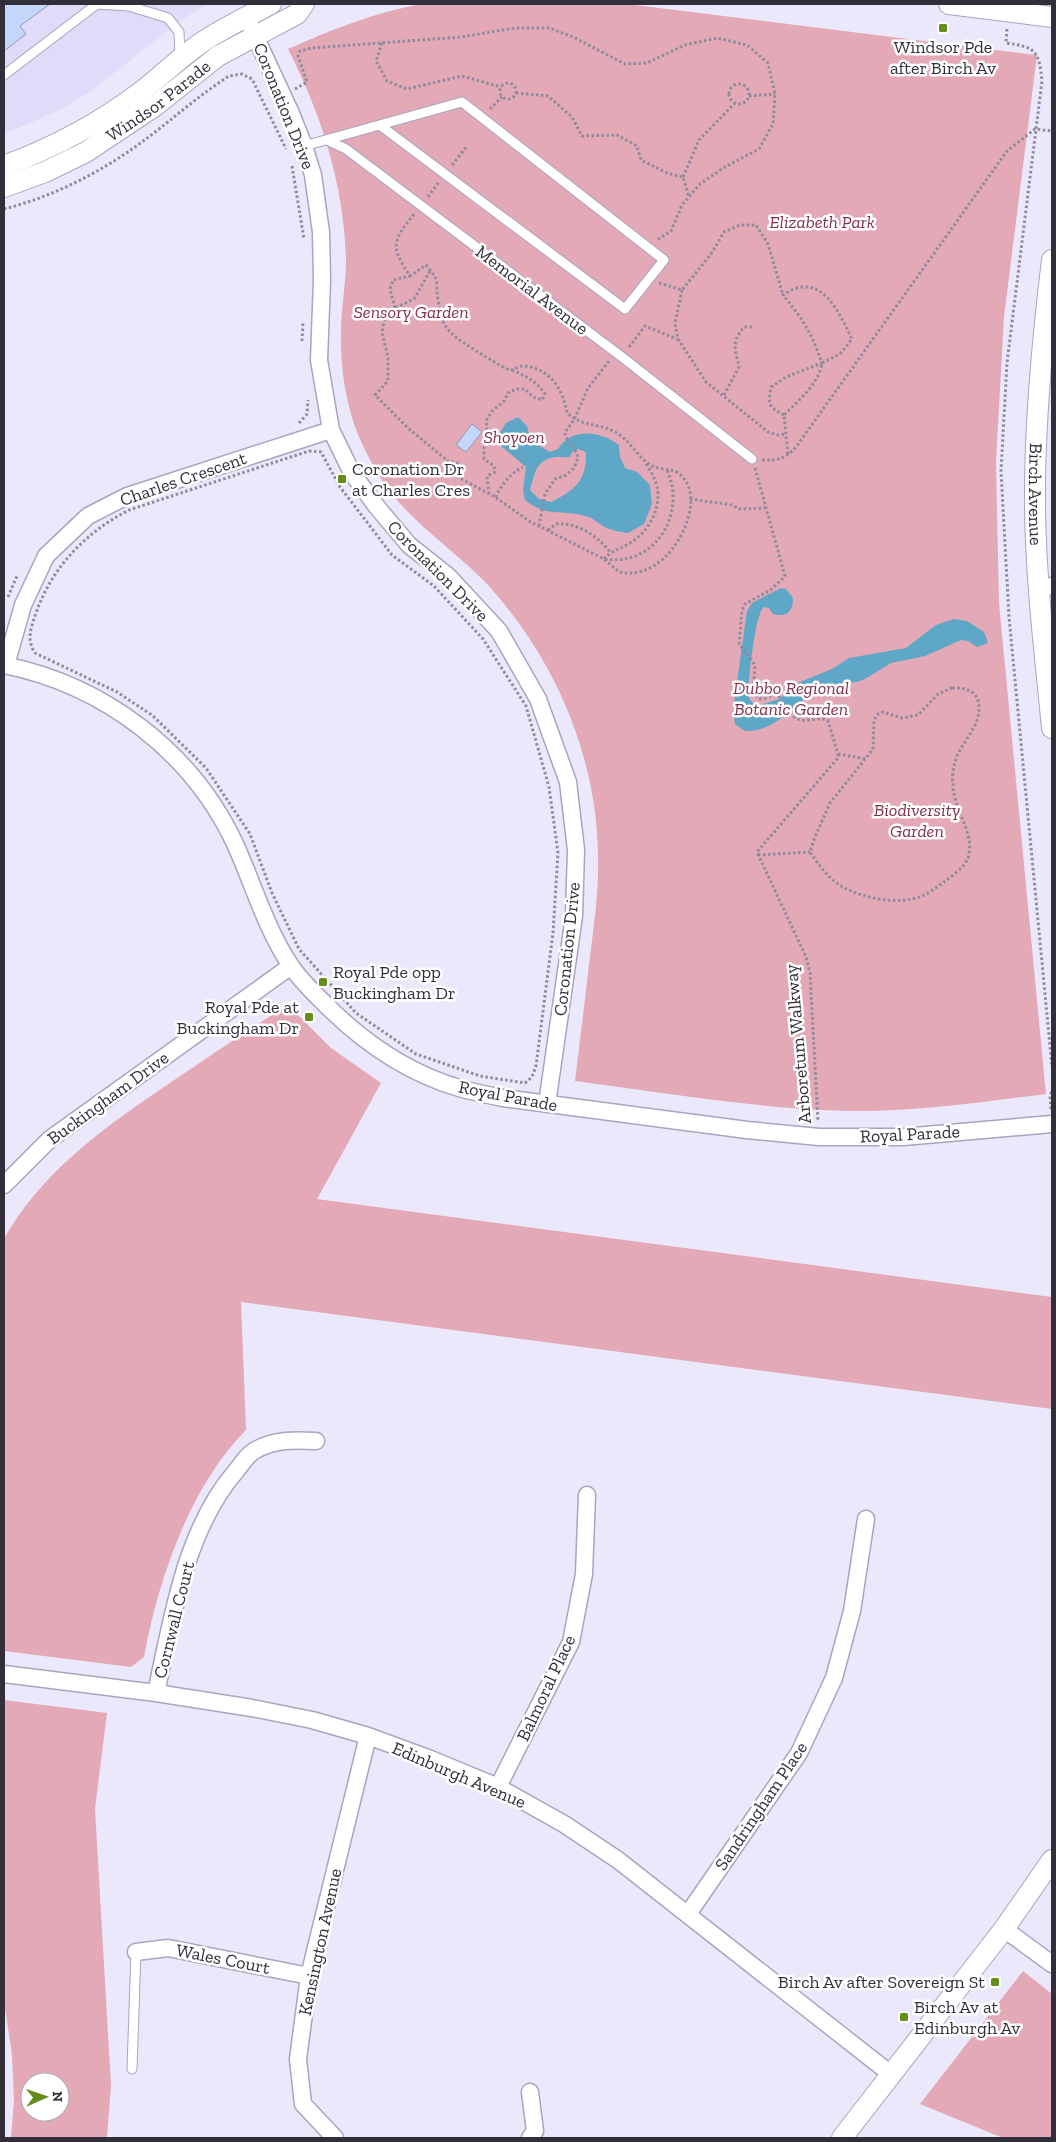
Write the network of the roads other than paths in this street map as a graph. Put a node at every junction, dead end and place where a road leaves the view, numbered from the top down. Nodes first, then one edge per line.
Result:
1 (271, 4) edge
2 (304, 4) edge
3 (949, 4) edge
4 (246, 17) junction
5 (1052, 17) edge
6 (256, 36) junction
7 (180, 58) junction
8 (4, 75) edge
9 (381, 126) junction
10 (327, 140) junction
11 (304, 146) junction
12 (4, 166) edge
13 (4, 187) edge
14 (1052, 260) edge
15 (331, 430) junction
16 (752, 459) road end
17 (1046, 587) edge
18 (5, 665) edge
19 (1052, 728) edge
20 (291, 966) junction
21 (548, 1104) junction
22 (1052, 1124) edge
23 (4, 1185) edge
24 (316, 1441) dead end
25 (587, 1495) dead end
26 (866, 1519) dead end
27 (4, 1674) edge
28 (156, 1693) junction
29 (368, 1736) junction
30 (498, 1787) junction
31 (1052, 1860) edge
32 (688, 1914) junction
33 (1004, 1929) junction
34 (136, 1952) joint
35 (1052, 1964) edge
36 (309, 1976) junction
37 (132, 2069) dead end
38 (892, 2075) junction
39 (530, 2092) dead end
40 (335, 2138) edge
41 (530, 2138) edge
42 (842, 2138) edge

1 - 4 street, Windsor Parade
2 - 6 street, Windsor Parade
3 - 5 street
4 - 6 street, Coronation Drive
4 - 7 street, Windsor Parade
6 - 11 street, Coronation Drive
6 - 13 street, Windsor Parade
7 - 8 lane
7 - 12 street, Windsor Parade
9 - 9 lane
9 - 10 lane
10 - 11 lane
10 - 16 lane, Memorial Avenue
11 - 15 street, Coronation Drive
14 - 17 street, Birch Avenue
15 - 18 street, Charles Crescent
15 - 21 street, Coronation Drive
17 - 19 street, Birch Avenue
18 - 20 street, Royal Parade
20 - 21 street, Royal Parade
20 - 23 street, Buckingham Drive
21 - 22 street, Royal Parade
24 - 28 street, Cornwall Court
25 - 30 street, Balmoral Place
26 - 32 street, Sandringham Place
27 - 28 street, Edinburgh Avenue
28 - 29 street, Edinburgh Avenue
29 - 30 street, Edinburgh Avenue
29 - 36 street, Kensington Avenue
30 - 32 street, Edinburgh Avenue
31 - 33 street
32 - 38 street, Edinburgh Avenue
33 - 35 street
33 - 38 street
34 - 36 street, Wales Court
34 - 37 lane
36 - 40 street, Kensington Avenue
38 - 42 street
39 - 41 street

